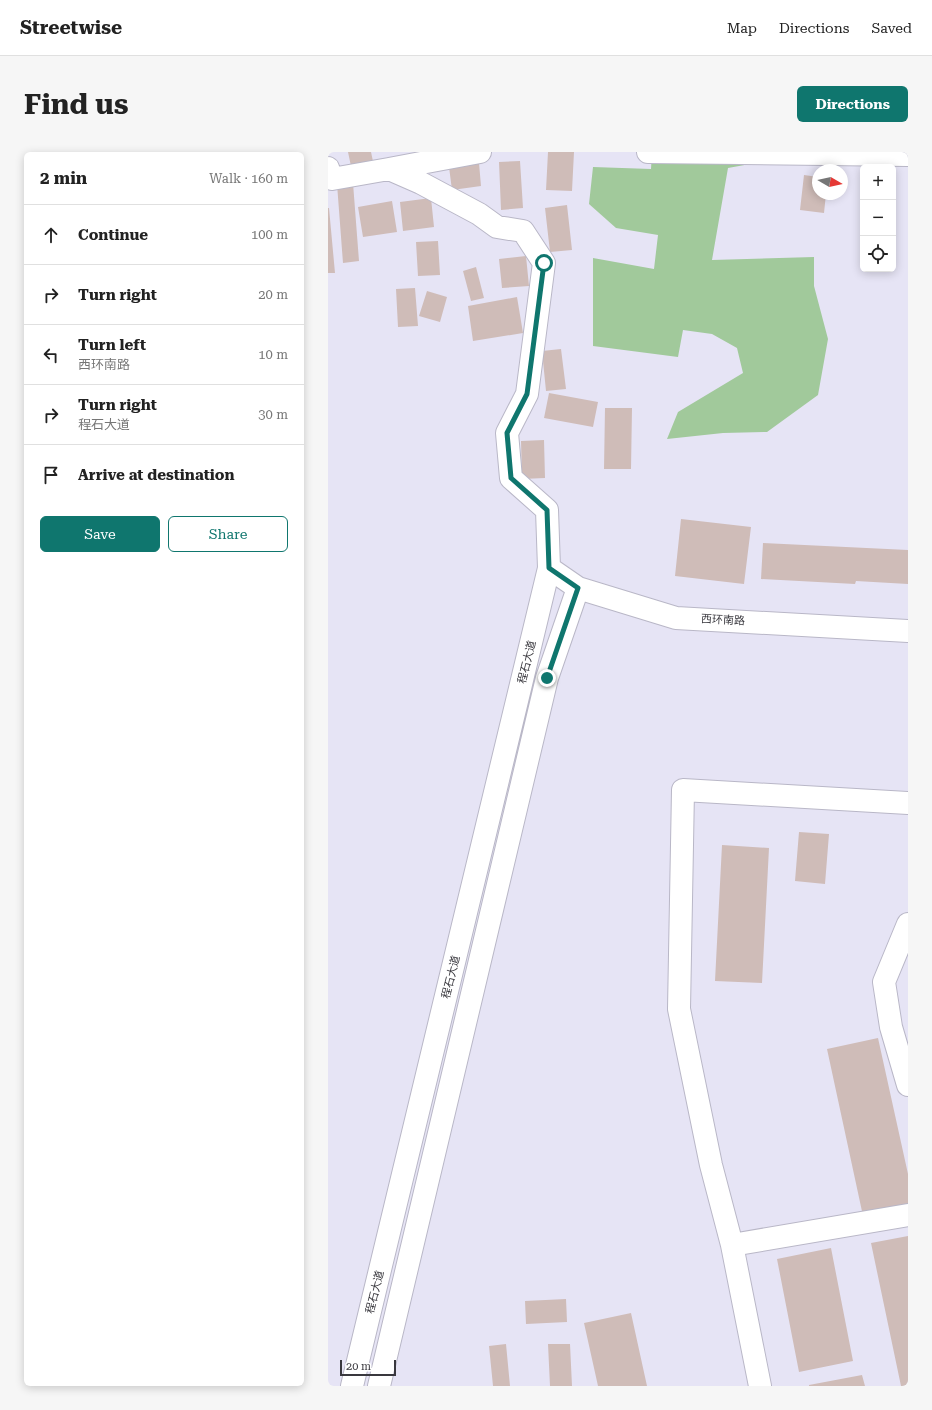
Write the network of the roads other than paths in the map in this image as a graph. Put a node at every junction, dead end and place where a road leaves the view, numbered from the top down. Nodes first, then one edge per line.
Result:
1 (480, 152) edge
2 (648, 152) edge
3 (908, 155) edge
4 (328, 168) edge
5 (389, 169) junction
6 (549, 568) junction
7 (578, 588) junction
8 (908, 632) edge
9 (908, 804) edge
10 (908, 924) edge
11 (908, 1085) edge
12 (908, 1215) edge
13 (732, 1245) junction
14 (352, 1386) edge
15 (379, 1386) edge
16 (760, 1386) edge

1 - 5 street
2 - 3 street
4 - 5 street
5 - 6 street, 程石大道
6 - 7 street, 西环南路
6 - 14 street, 程石大道
7 - 8 street, 西环南路
7 - 15 street
9 - 13 street
10 - 11 street
12 - 13 street
13 - 16 street

